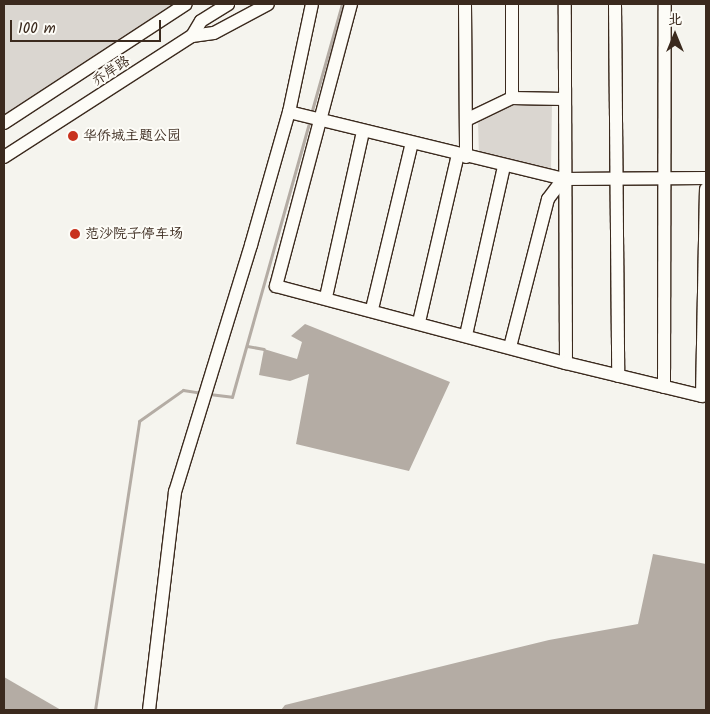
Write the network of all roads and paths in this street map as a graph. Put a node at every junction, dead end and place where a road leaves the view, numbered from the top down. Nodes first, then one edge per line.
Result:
1 (171, 4) edge
2 (186, 4) edge
3 (228, 4) edge
4 (268, 4) edge
5 (312, 4) edge
6 (351, 4) edge
7 (465, 4) edge
8 (512, 4) edge
9 (564, 4) edge
10 (615, 4) edge
11 (665, 4) edge
12 (160, 22) junction
13 (192, 36) junction
14 (512, 98) junction
15 (564, 99) junction
16 (293, 113) junction
17 (318, 120) junction
18 (466, 120) junction
19 (4, 124) edge
20 (363, 131) junction
21 (412, 143) junction
22 (462, 156) junction
23 (4, 157) edge
24 (504, 166) junction
25 (664, 178) junction
26 (706, 178) edge
27 (563, 179) junction
28 (617, 179) junction
29 (706, 189) edge
30 (326, 296) junction
31 (372, 309) junction
32 (419, 322) junction
33 (466, 335) junction
34 (510, 347) junction
35 (566, 363) junction
36 (618, 376) junction
37 (664, 387) junction
38 (704, 397) edge
39 (149, 710) edge

1 - 12 street
2 - 12 street, 乔岸路
3 - 13 street, 乔岸路
4 - 13 street
5 - 16 street
6 - 17 street
7 - 18 street
8 - 14 street
9 - 15 street
10 - 28 street
11 - 25 street
12 - 19 street, 乔岸路
13 - 23 street, 乔岸路
14 - 15 street
14 - 18 street
15 - 27 street
16 - 17 street
16 - 39 street
17 - 20 street
17 - 30 street
18 - 22 street
20 - 21 street
20 - 30 street
21 - 22 street
21 - 31 street
22 - 24 street
22 - 32 street
24 - 27 street
24 - 33 street
25 - 26 street
25 - 28 street
25 - 37 street
27 - 28 street
27 - 34 street
27 - 35 street
28 - 36 street
29 - 38 street
30 - 31 street
31 - 32 street
32 - 33 street
33 - 34 street
34 - 35 street
35 - 36 street
36 - 37 street
37 - 38 street

